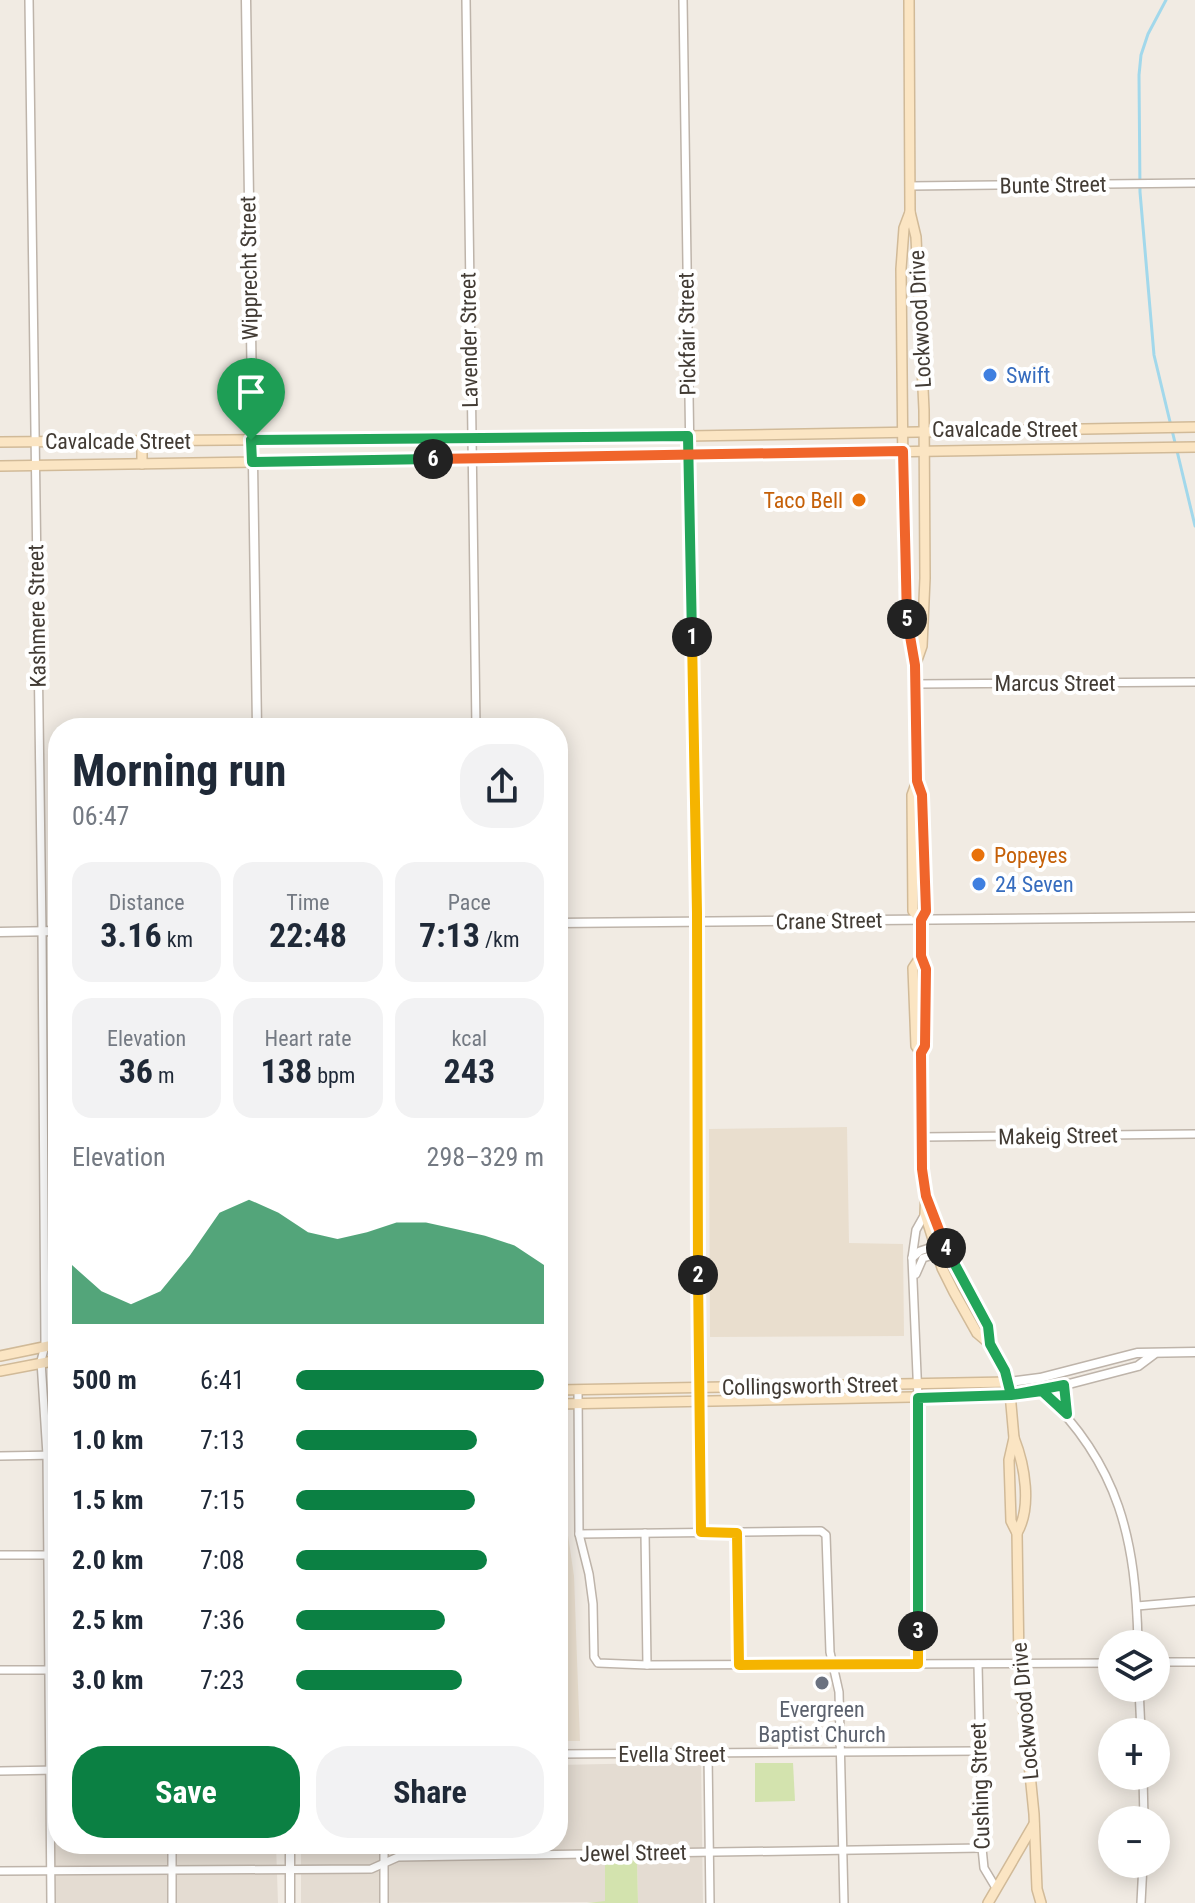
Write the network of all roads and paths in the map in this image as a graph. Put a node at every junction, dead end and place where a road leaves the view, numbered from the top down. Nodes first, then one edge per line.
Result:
1 (29, 0) edge
2 (246, 0) edge
3 (466, 0) edge
4 (683, 0) edge
5 (909, 0) edge
6 (1195, 183) edge
7 (910, 186) junction
8 (910, 212) junction
9 (919, 294) junction
10 (901, 295) junction
11 (1195, 427) edge
12 (1083, 429) junction
13 (924, 430) junction
14 (904, 431) junction
15 (688, 436) junction
16 (579, 437) junction
17 (470, 438) junction
18 (361, 439) junction
19 (251, 440) junction
20 (142, 441) junction
21 (0, 442) edge
22 (34, 442) junction
23 (1195, 447) edge
24 (1084, 449) junction
25 (903, 451) junction
26 (923, 451) junction
27 (689, 456) junction
28 (579, 457) junction
29 (470, 459) junction
30 (360, 460) junction
31 (252, 462) junction
32 (142, 464) junction
33 (0, 466) edge
34 (34, 466) junction
35 (904, 575) junction
36 (925, 578) junction
37 (915, 665) junction
38 (1195, 682) edge
39 (916, 684) junction
40 (257, 718) edge
41 (476, 718) edge
42 (1195, 917) edge
43 (921, 920) junction
44 (568, 923) edge
45 (697, 923) junction
46 (42, 931) junction
47 (48, 931) edge
48 (0, 932) edge
49 (1195, 1134) edge
50 (921, 1137) junction
51 (926, 1196) junction
52 (925, 1214) junction
53 (941, 1248) junction
54 (912, 1258) junction
55 (914, 1284) junction
56 (45, 1345) junction
57 (48, 1345) edge
58 (1195, 1352) edge
59 (1155, 1353) junction
60 (0, 1356) edge
61 (41, 1361) junction
62 (48, 1361) edge
63 (0, 1371) edge
64 (1009, 1382) junction
65 (917, 1384) junction
66 (1064, 1385) junction
67 (699, 1388) junction
68 (568, 1390) edge
69 (578, 1390) junction
70 (1042, 1391) junction
71 (1011, 1395) junction
72 (918, 1398) junction
73 (699, 1401) junction
74 (578, 1403) junction
75 (568, 1404) edge
76 (1067, 1414) junction
77 (47, 1455) junction
78 (0, 1456) edge
79 (701, 1532) junction
80 (645, 1533) junction
81 (737, 1533) junction
82 (579, 1534) junction
83 (0, 1555) edge
84 (47, 1555) junction
85 (48, 1574) edge
86 (1195, 1601) edge
87 (1137, 1606) junction
88 (1138, 1630) edge
89 (1170, 1662) edge
90 (1195, 1662) edge
91 (834, 1663) junction
92 (1098, 1663) edge
93 (918, 1664) junction
94 (978, 1664) junction
95 (1019, 1664) junction
96 (647, 1665) junction
97 (739, 1665) junction
98 (0, 1670) edge
99 (48, 1670) edge
100 (979, 1751) junction
101 (842, 1752) junction
102 (568, 1754) edge
103 (708, 1754) junction
104 (48, 1770) edge
105 (0, 1771) edge
106 (1034, 1824) junction
107 (982, 1848) junction
108 (843, 1849) junction
109 (709, 1851) junction
110 (52, 1854) edge
111 (172, 1854) edge
112 (290, 1854) edge
113 (384, 1854) edge
114 (554, 1854) edge
115 (568, 1854) edge
116 (384, 1865) junction
117 (289, 1868) junction
118 (172, 1870) junction
119 (0, 1871) edge
120 (51, 1871) junction
121 (1142, 1878) edge
122 (996, 1888) junction
123 (1037, 1889) junction
124 (51, 1903) edge
125 (172, 1903) edge
126 (290, 1903) edge
127 (384, 1903) edge
128 (710, 1903) edge
129 (844, 1903) edge
130 (988, 1903) edge
131 (1034, 1903) edge
132 (1041, 1903) edge
133 (1141, 1903) edge

1 - 22 street, Kashmere Street
2 - 19 street, Wipprecht Street
3 - 17 street, Lavender Street
4 - 15 street, Pickfair Street
5 - 7 main road, Lockwood Drive
6 - 7 street, Bunte Street
7 - 8 main road, Lockwood Drive
8 - 9 main road, Lockwood Drive
8 - 10 main road, Lockwood Drive
9 - 10 main road
9 - 13 main road, Lockwood Drive
10 - 14 main road, Lockwood Drive
11 - 12 main road, Cavalcade Street
12 - 13 main road, Cavalcade Street
12 - 24 main road
13 - 14 main road, Cavalcade Street
13 - 26 main road, Lockwood Drive
14 - 15 main road, Cavalcade Street
14 - 25 main road, Lockwood Drive
15 - 16 main road, Cavalcade Street
15 - 27 street, Pickfair Street
16 - 17 main road, Cavalcade Street
16 - 28 main road
17 - 18 main road, Cavalcade Street
17 - 29 street, Lavender Street
18 - 19 main road, Cavalcade Street
18 - 30 main road
19 - 20 main road, Cavalcade Street
19 - 31 street, Wipprecht Street
20 - 22 main road, Cavalcade Street
20 - 32 main road
21 - 22 main road, Cavalcade Street
22 - 34 street, Kashmere Street
23 - 24 main road, Cavalcade Street
24 - 26 main road, Cavalcade Street
25 - 26 main road, Cavalcade Street
25 - 27 main road, Cavalcade Street
25 - 35 main road, Lockwood Drive
26 - 36 main road, Lockwood Drive
27 - 28 main road, Cavalcade Street
27 - 45 street, Pickfair Street
28 - 29 main road, Cavalcade Street
29 - 30 main road, Cavalcade Street
29 - 41 street, Lavender Street
30 - 31 main road, Cavalcade Street
31 - 32 main road, Cavalcade Street
31 - 40 street, Wipprecht Street
32 - 34 main road, Cavalcade Street
33 - 34 main road, Cavalcade Street
34 - 46 street, Kashmere Street
35 - 36 main road
35 - 37 main road, Lockwood Drive
36 - 37 main road, Lockwood Drive
37 - 39 main road, Lockwood Drive
38 - 39 street, Marcus Street
39 - 43 main road, Lockwood Drive
42 - 43 street, Crane Street
43 - 45 street, Crane Street
43 - 50 main road, Lockwood Drive
44 - 45 street, Crane Street
45 - 67 street, Pickfair Street
46 - 47 street
46 - 48 street
46 - 56 street, Kashmere Street
49 - 50 street, Makeig Street
50 - 51 main road, Lockwood Drive
51 - 52 main road, Lockwood Drive
51 - 53 main road, Lockwood Drive
52 - 53 main road, Lockwood Drive
52 - 54 street
53 - 54 street
53 - 55 street
53 - 64 main road, Lockwood Drive
54 - 55 street
55 - 65 street
56 - 57 main road
56 - 60 main road
56 - 61 street, Kashmere Street
58 - 59 street, Collingsworth Street
59 - 64 street, Collingsworth Street
59 - 66 street, Collingsworth Street
61 - 62 main road
61 - 63 main road
61 - 77 street, Kashmere Street
64 - 65 main road, Collingsworth Street
64 - 71 main road, Lockwood Drive
65 - 67 main road, Collingsworth Street
65 - 72 street
66 - 70 street, Collingsworth Street
66 - 76 street
67 - 69 main road, Collingsworth Street
67 - 73 street, Pickfair Street
68 - 69 main road, Collingsworth Street
69 - 74 street
70 - 71 street, Collingsworth Street
70 - 76 street
71 - 72 main road, Collingsworth Street
71 - 95 main road, Lockwood Drive
72 - 73 main road, Collingsworth Street
72 - 93 street
73 - 74 main road, Collingsworth Street
73 - 79 street, Pickfair Street
74 - 75 main road, Collingsworth Street
74 - 82 street
76 - 87 street
77 - 78 street
77 - 84 street, Kashmere Street
79 - 80 street
79 - 81 street
80 - 82 street
80 - 96 street
81 - 91 street
81 - 97 street
82 - 96 street
83 - 84 street
84 - 85 street, Kashmere Street
86 - 87 street
87 - 88 street
89 - 90 street
91 - 93 street
91 - 97 street
91 - 101 street
92 - 95 street
93 - 94 street
94 - 95 street
94 - 100 street, Cushing Street
95 - 106 main road, Lockwood Drive
96 - 97 street
98 - 99 street
100 - 101 street, Evella Street
100 - 107 street, Cushing Street
101 - 103 street, Evella Street
101 - 108 street
102 - 103 street, Evella Street
103 - 109 street
104 - 105 street
106 - 122 main road
106 - 123 main road, Lockwood Drive
107 - 108 street, Jewel Street
107 - 122 street, Cushing Street
108 - 109 street, Jewel Street
108 - 129 street
109 - 115 street, Jewel Street
109 - 128 street
110 - 120 street, Kashmere Street
111 - 118 street
112 - 117 street
113 - 116 street
114 - 116 street, Jewel Street
116 - 117 street, Jewel Street
116 - 127 street
117 - 118 street, Jewel Street
117 - 126 street
118 - 120 street, Jewel Street
118 - 125 street
119 - 120 street, Jewel Street
120 - 124 street, Kashmere Street
121 - 133 street
122 - 130 main road
123 - 131 main road, Lockwood Drive
123 - 132 main road, Lockwood Drive

